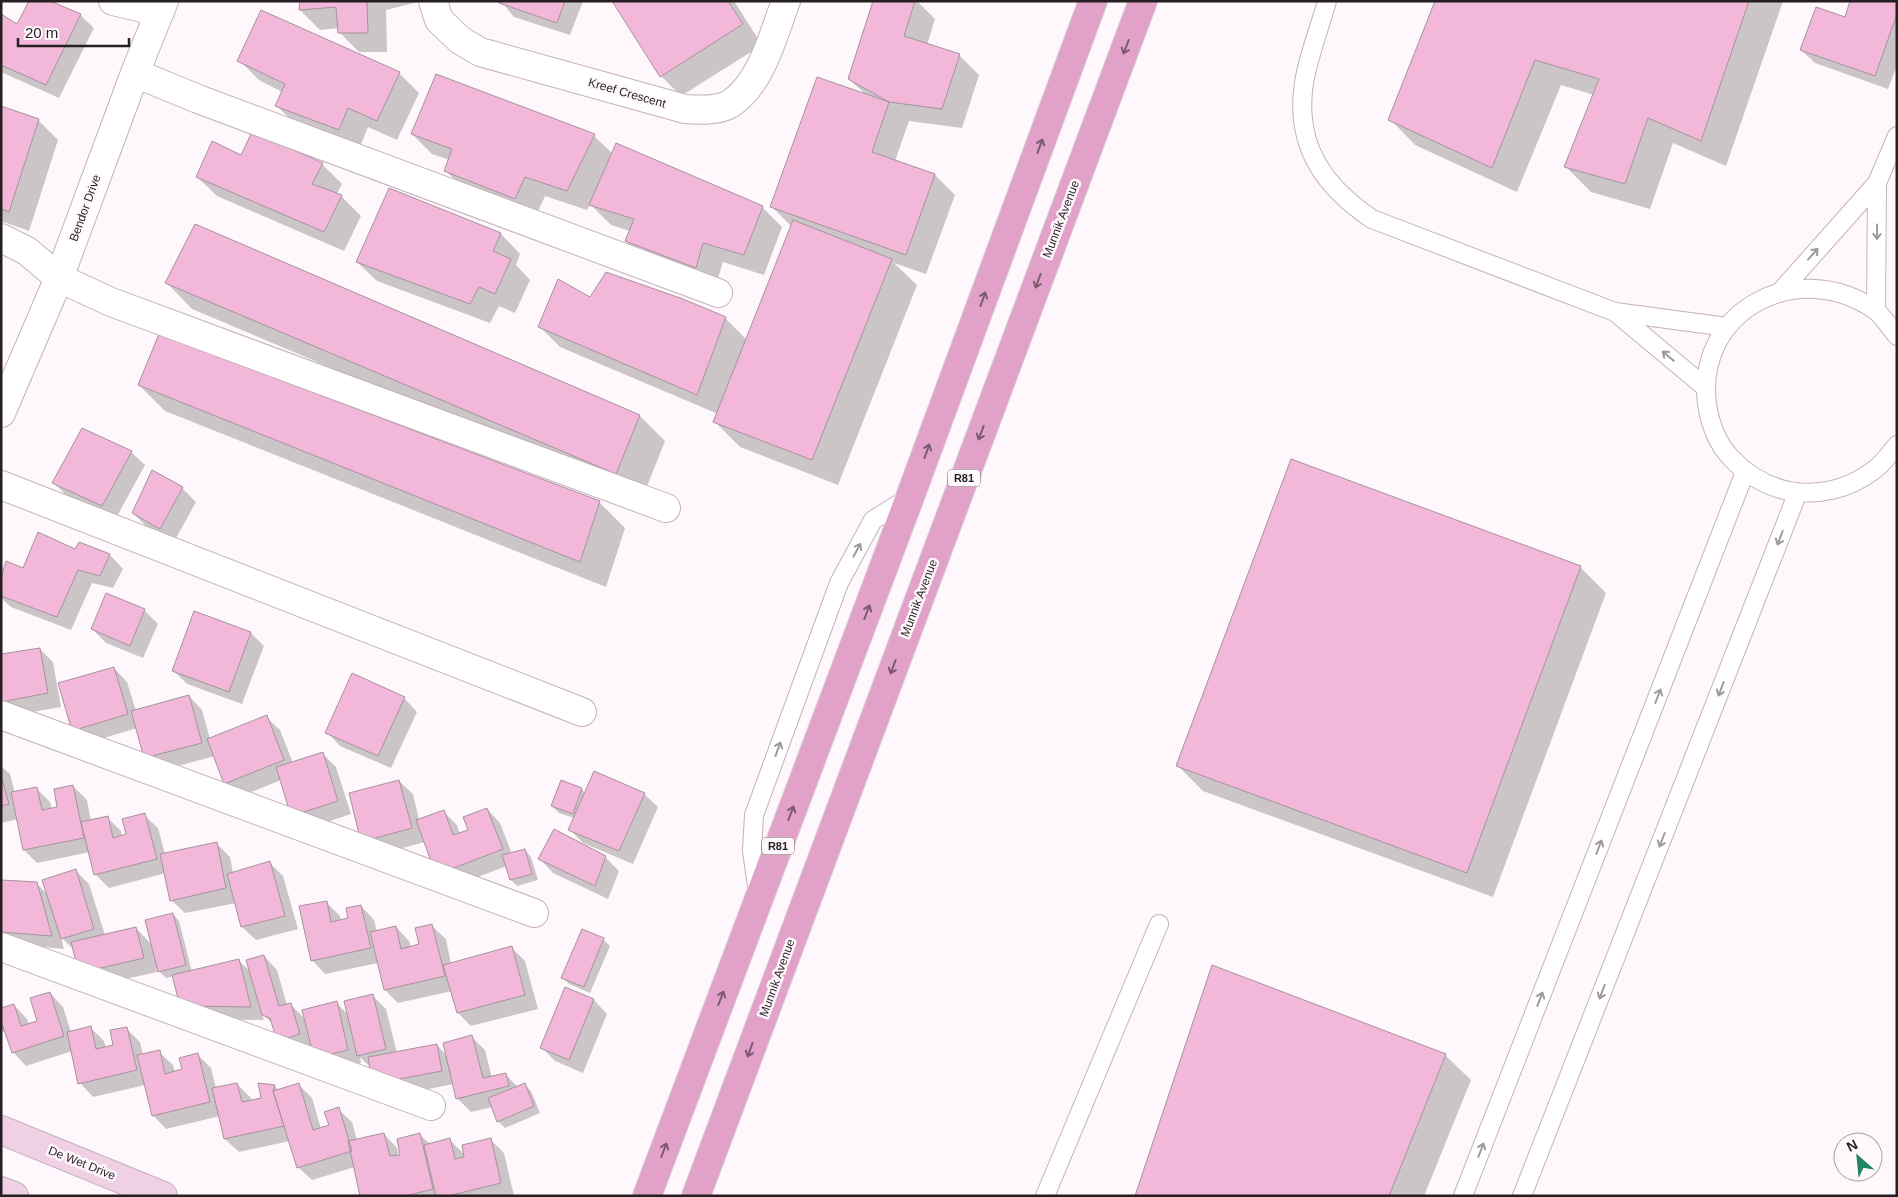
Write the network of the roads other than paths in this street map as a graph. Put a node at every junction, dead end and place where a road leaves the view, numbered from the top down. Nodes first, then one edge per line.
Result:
1 (433, 1) edge
2 (786, 1) edge
3 (1093, 1) edge
4 (1143, 1) edge
5 (1327, 1) edge
6 (114, 2) edge
7 (162, 6) edge
8 (135, 73) junction
9 (1897, 136) edge
10 (1877, 183) junction
11 (1, 238) edge
12 (59, 278) junction
13 (1781, 291) junction
14 (718, 293) dead end
15 (1876, 311) junction
16 (1615, 312) junction
17 (1727, 326) junction
18 (1897, 336) edge
19 (1705, 387) junction
20 (1, 413) edge
21 (1897, 445) edge
22 (1744, 472) junction
23 (1, 485) edge
24 (1798, 492) junction
25 (910, 497) junction
26 (666, 508) dead end
27 (582, 712) dead end
28 (1, 715) edge
29 (759, 898) junction
30 (534, 913) dead end
31 (1159, 924) dead end
32 (1, 947) edge
33 (431, 1106) dead end
34 (1, 1130) edge
35 (1, 1191) edge
36 (14, 1196) edge
37 (163, 1196) edge
38 (647, 1196) edge
39 (696, 1196) edge
40 (1045, 1196) edge
41 (1463, 1196) edge
42 (1522, 1196) edge

1 - 2 street, Kreef Crescent
25 -> 3 main road, R81
4 -> 39 main road, Munnik Avenue / R81
5 - 16 lane
6 - 7 street
7 - 8 street, Bendor Drive
8 - 12 street, Bendor Drive
8 - 14 street
9 - 10 lane
13 -> 10 lane
10 -> 15 lane
11 - 12 street
12 - 20 street, Bendor Drive
12 - 26 street
13 - 15 lane
13 - 17 lane
15 - 18 lane
16 - 17 lane
19 -> 16 lane
17 - 19 lane
19 - 22 lane
21 - 24 lane
22 - 24 lane
41 -> 22 lane
23 - 27 street
24 -> 42 lane
29 -> 25 main road, R81
29 -> 25 lane
28 - 30 street
38 -> 29 main road, R81
31 - 40 lane
32 - 33 street
34 - 37 street, De Wet Drive
35 - 36 street

